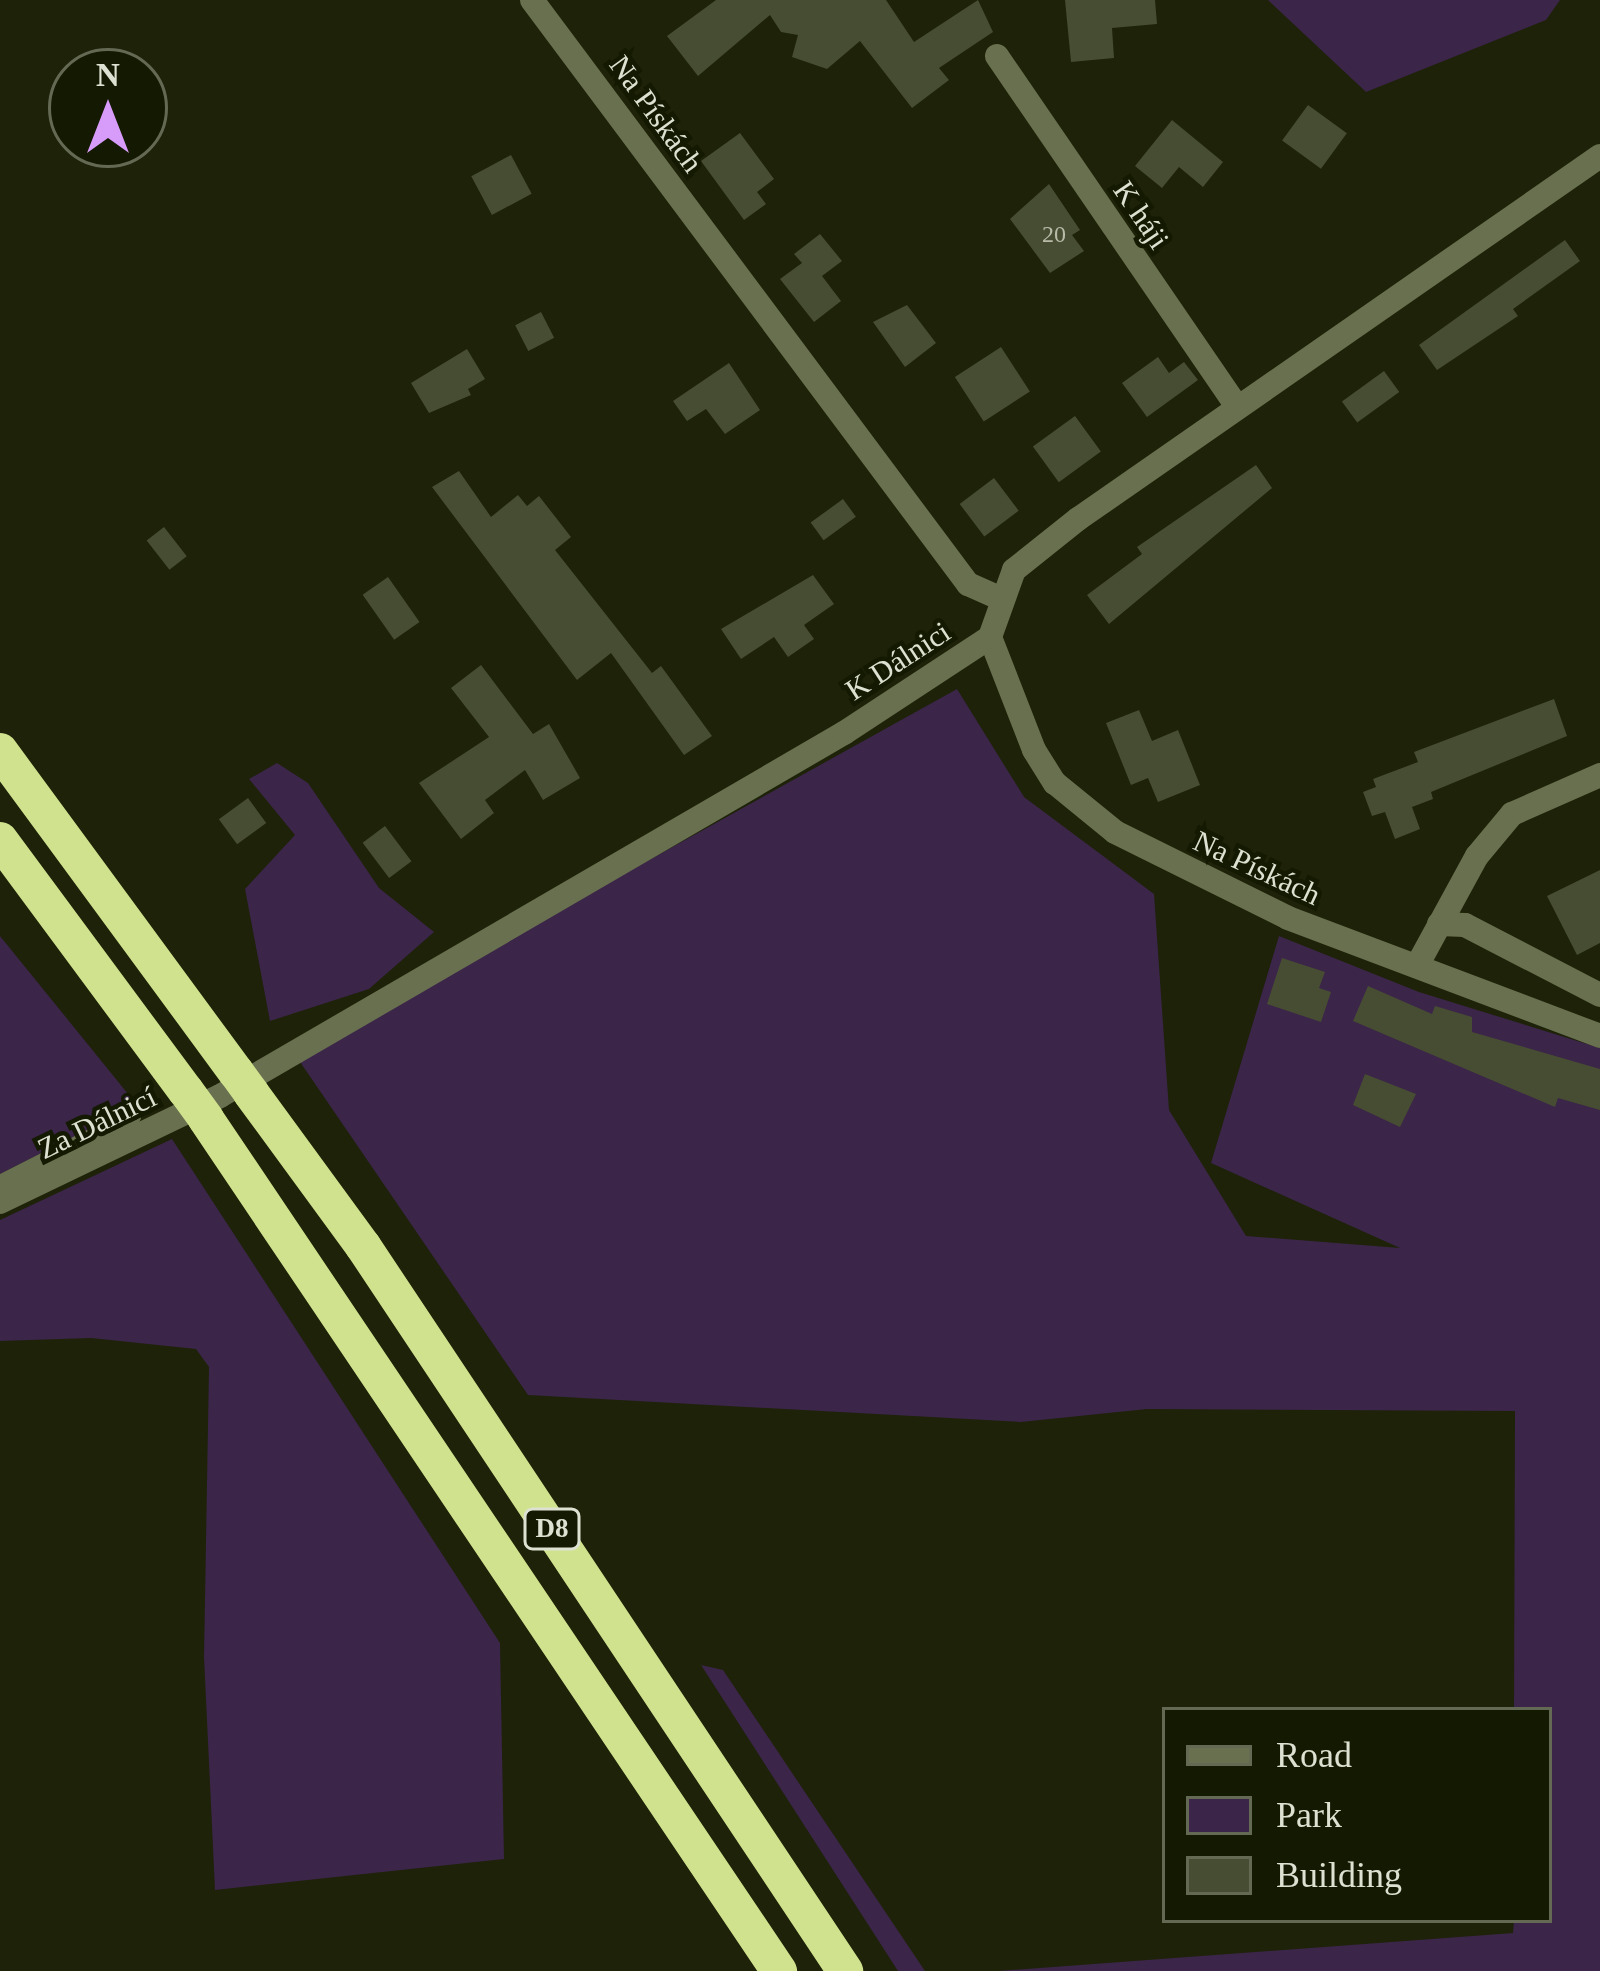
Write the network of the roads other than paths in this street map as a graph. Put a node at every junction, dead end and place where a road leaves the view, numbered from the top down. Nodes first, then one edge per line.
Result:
1 (532, 0) edge
2 (997, 56) dead end
3 (1600, 156) edge
4 (1237, 407) junction
5 (1000, 598) junction
6 (990, 637) junction
7 (0, 751) edge
8 (1600, 775) edge
9 (0, 840) edge
10 (1439, 924) junction
11 (1418, 964) junction
12 (1600, 995) edge
13 (1600, 1036) edge
14 (220, 1094) junction
15 (132, 1117) dead end
16 (0, 1184) edge
17 (0, 1202) edge
18 (778, 1971) edge
19 (845, 1971) edge

1 - 5 street, Na Pískách
2 - 4 street, K háji
3 - 4 street, K Dálnici
4 - 5 street, K Dálnici
5 - 6 street, K Dálnici
6 - 11 street, Na Pískách
6 - 14 street, K Dálnici
7 - 14 highway, D8
8 - 10 street
9 - 14 highway, D8
10 - 11 street
10 - 12 street
11 - 13 street, Na Pískách
14 - 17 street, Za Dálnicí
14 - 18 highway, D8
14 - 19 highway, D8
15 - 16 lane

